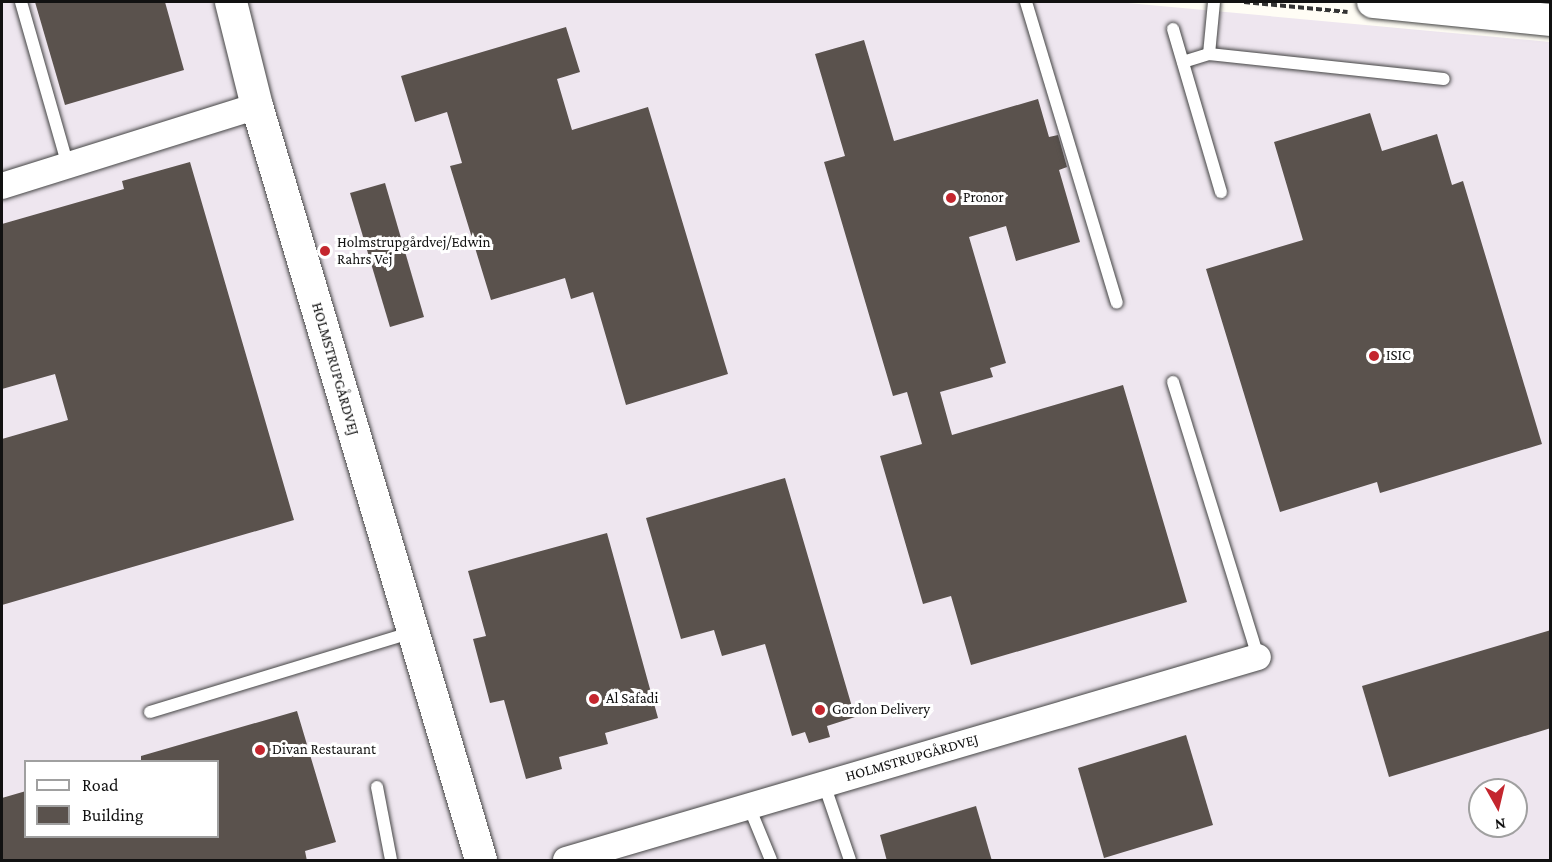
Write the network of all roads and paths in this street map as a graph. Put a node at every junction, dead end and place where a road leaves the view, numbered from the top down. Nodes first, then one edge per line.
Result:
1 (21, 2) edge
2 (231, 2) edge
3 (1026, 2) edge
4 (1214, 2) edge
5 (1373, 2) edge
6 (1551, 20) edge
7 (1173, 29) dead end
8 (1209, 54) junction
9 (1183, 62) junction
10 (1444, 79) dead end
11 (257, 106) junction
12 (68, 166) junction
13 (2, 186) edge
14 (1221, 192) dead end
15 (1117, 303) dead end
16 (1173, 382) dead end
17 (413, 632) junction
18 (1258, 657) joint
19 (150, 712) dead end
20 (824, 784) junction
21 (376, 787) dead end
22 (750, 809) junction
23 (391, 861) edge
24 (481, 861) edge
25 (566, 861) edge
26 (771, 861) edge
27 (850, 861) edge

1 - 12 lane
2 - 11 street, HOLMSTRUPGÅRDVEJ
3 - 15 lane
4 - 8 lane
5 - 6 street
7 - 9 lane
8 - 9 lane
8 - 10 lane
9 - 14 lane
11 - 12 street
11 - 17 street, HOLMSTRUPGÅRDVEJ
12 - 13 street
16 - 18 lane
17 - 19 lane
17 - 24 street, HOLMSTRUPGÅRDVEJ
18 - 20 street, HOLMSTRUPGÅRDVEJ
20 - 22 street, HOLMSTRUPGÅRDVEJ
20 - 27 lane
21 - 23 lane
22 - 25 street, HOLMSTRUPGÅRDVEJ
22 - 26 lane

